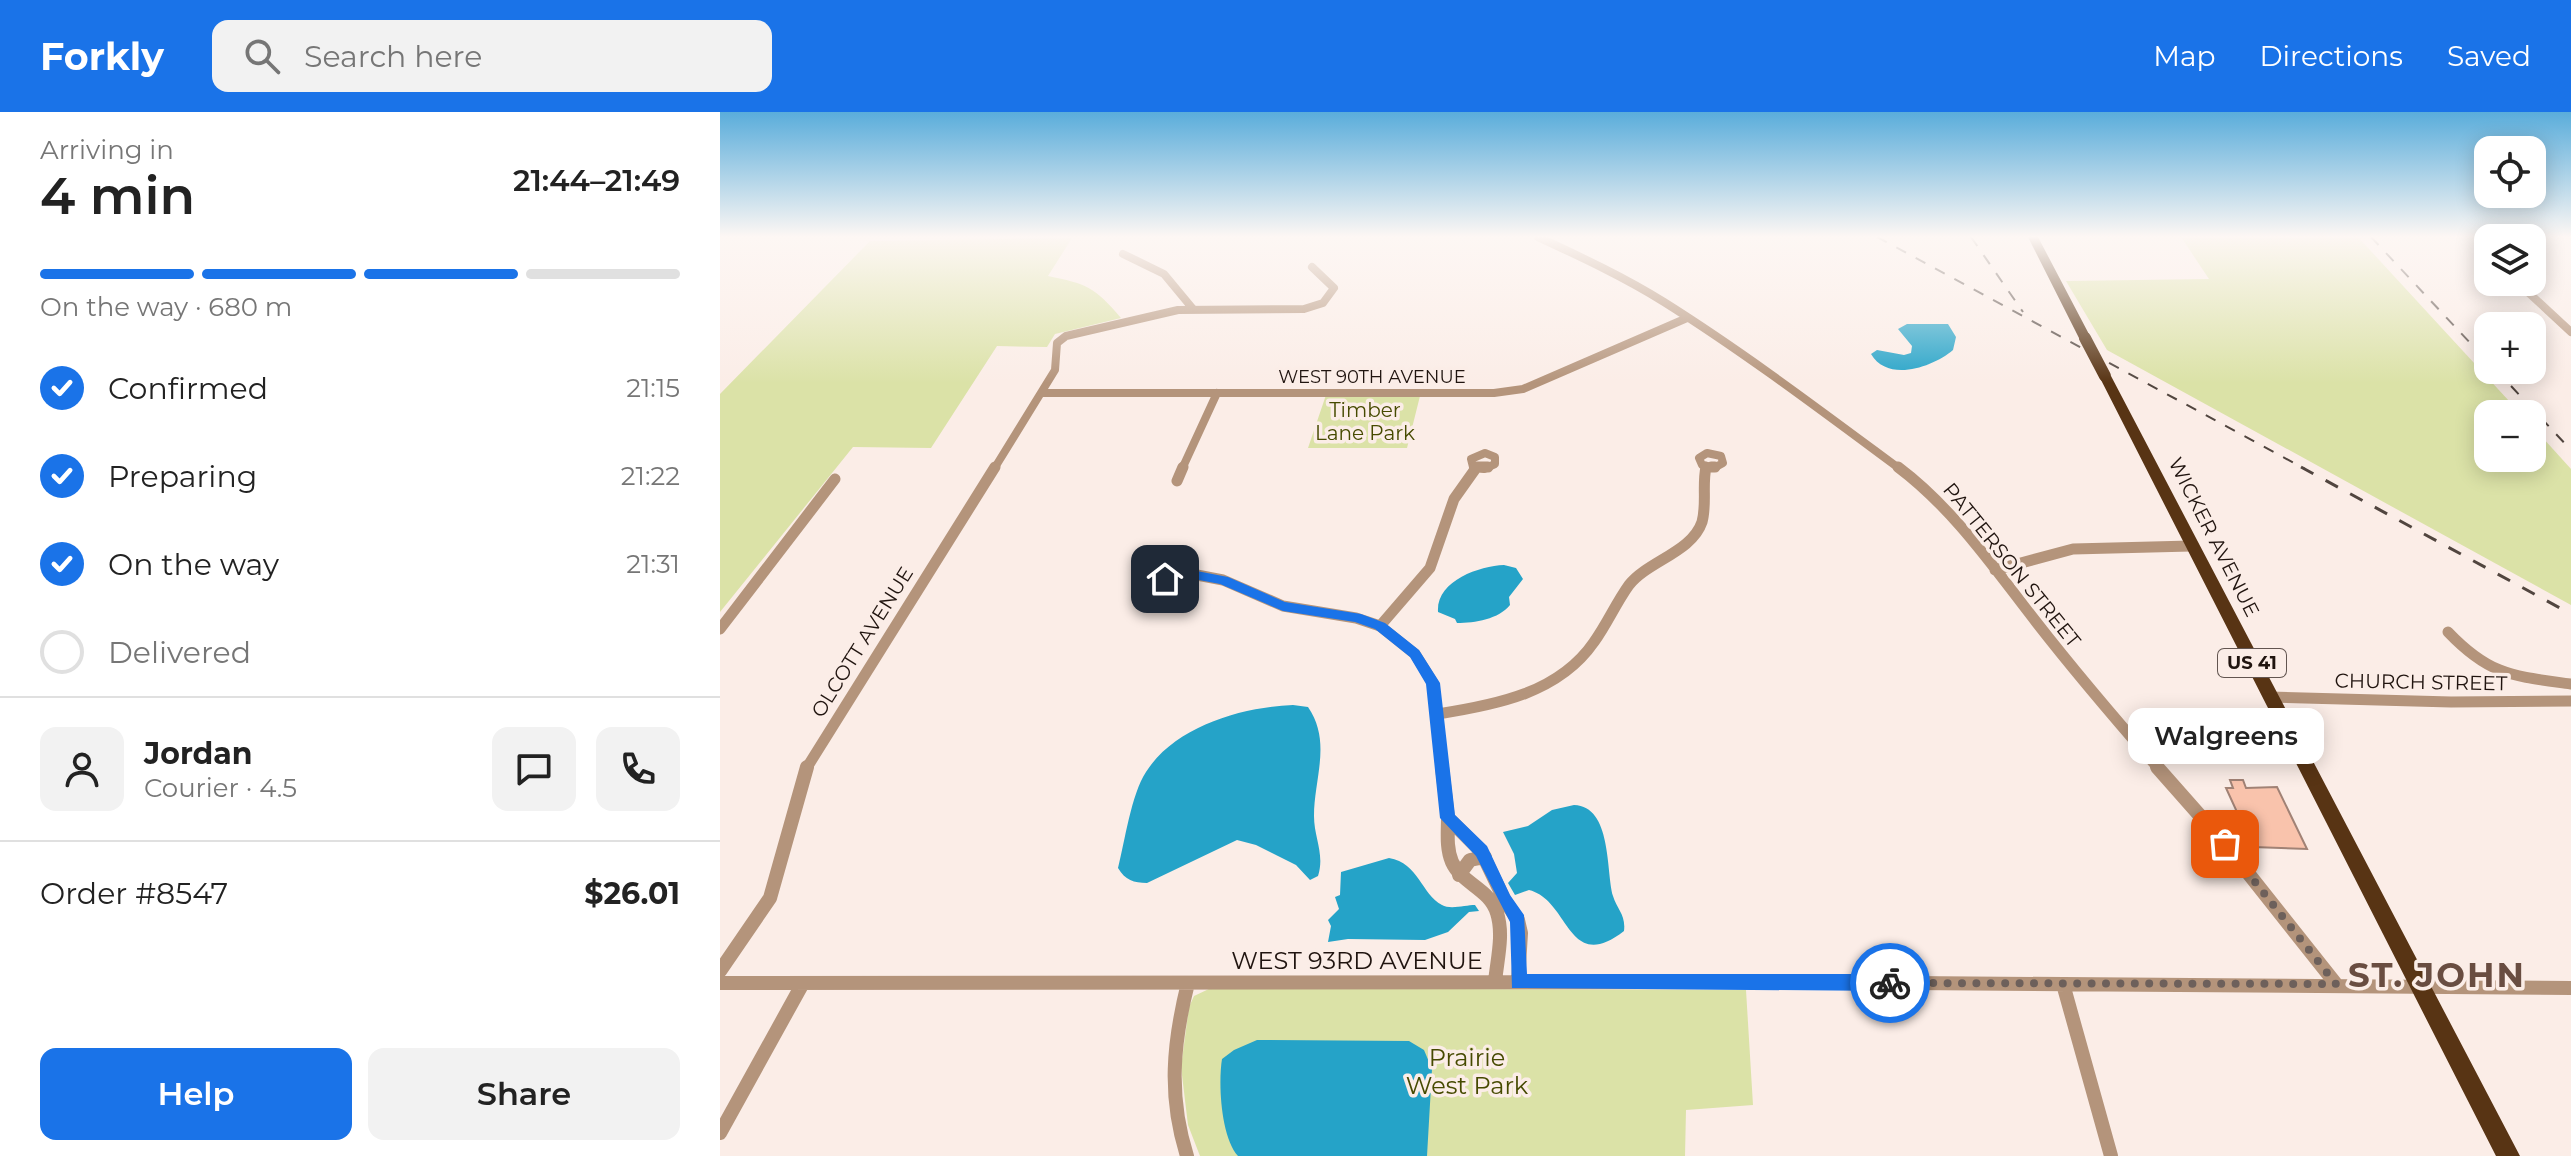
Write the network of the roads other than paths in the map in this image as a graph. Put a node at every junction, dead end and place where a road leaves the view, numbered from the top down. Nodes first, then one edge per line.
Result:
1 (1179, 286) edge
2 (1332, 286) edge
3 (1637, 286) edge
4 (2058, 286) edge
5 (2532, 296) edge
6 (1193, 309) junction
7 (1687, 318) junction
8 (2571, 332) edge
9 (1042, 393) junction
10 (1217, 393) junction
11 (1706, 467) dead end
12 (1476, 468) dead end
13 (835, 479) dead end
14 (1177, 481) dead end
15 (2191, 546) junction
16 (1995, 570) junction
17 (1176, 571) dead end
18 (1380, 626) junction
19 (720, 629) edge
20 (2448, 632) dead end
21 (2571, 684) edge
22 (2270, 697) junction
23 (2571, 701) edge
24 (1438, 714) junction
25 (1448, 818) junction
26 (1485, 857) junction
27 (1459, 875) junction
28 (1498, 899) junction
29 (720, 971) edge
30 (1495, 982) junction
31 (1518, 982) junction
32 (720, 983) edge
33 (803, 983) junction
34 (1188, 983) junction
35 (2063, 984) junction
36 (2336, 984) junction
37 (2420, 985) junction
38 (2571, 988) edge
39 (720, 1133) edge
40 (1187, 1156) edge
41 (2111, 1156) edge
42 (2508, 1156) edge

1 - 6 street
2 - 6 street
3 - 7 street, PATTERSON STREET
4 - 15 highway, WICKER AVENUE / US 41, bridge
5 - 8 street
6 - 9 street, OLCOTT AVENUE
7 - 10 street, WEST 90TH AVENUE
7 - 16 street, PATTERSON STREET
9 - 10 street, WEST 90TH AVENUE
9 - 29 street, OLCOTT AVENUE
10 - 14 street
11 - 24 street
12 - 18 street
13 - 19 street
15 - 16 street
15 - 22 highway, WICKER AVENUE / US 41
16 - 36 street, PATTERSON STREET
17 - 18 street
18 - 24 street
20 - 21 street
22 - 23 street, CHURCH STREET
22 - 37 highway, WICKER AVENUE / US 41
24 - 25 street
25 - 26 street
25 - 27 street
26 - 27 street
26 - 28 street
27 - 28 street
28 - 30 street
28 - 31 street
30 - 31 street, WEST 93RD AVENUE
30 - 34 street, WEST 93RD AVENUE
31 - 35 street, WEST 93RD AVENUE
32 - 33 street, WEST 93RD AVENUE
33 - 34 street, WEST 93RD AVENUE
33 - 39 street
34 - 40 street
35 - 36 street, WEST 93RD AVENUE
35 - 41 street
36 - 37 street, WEST 93RD AVENUE
37 - 38 street, WEST 93RD AVENUE
37 - 42 highway, WICKER AVENUE / US 41

